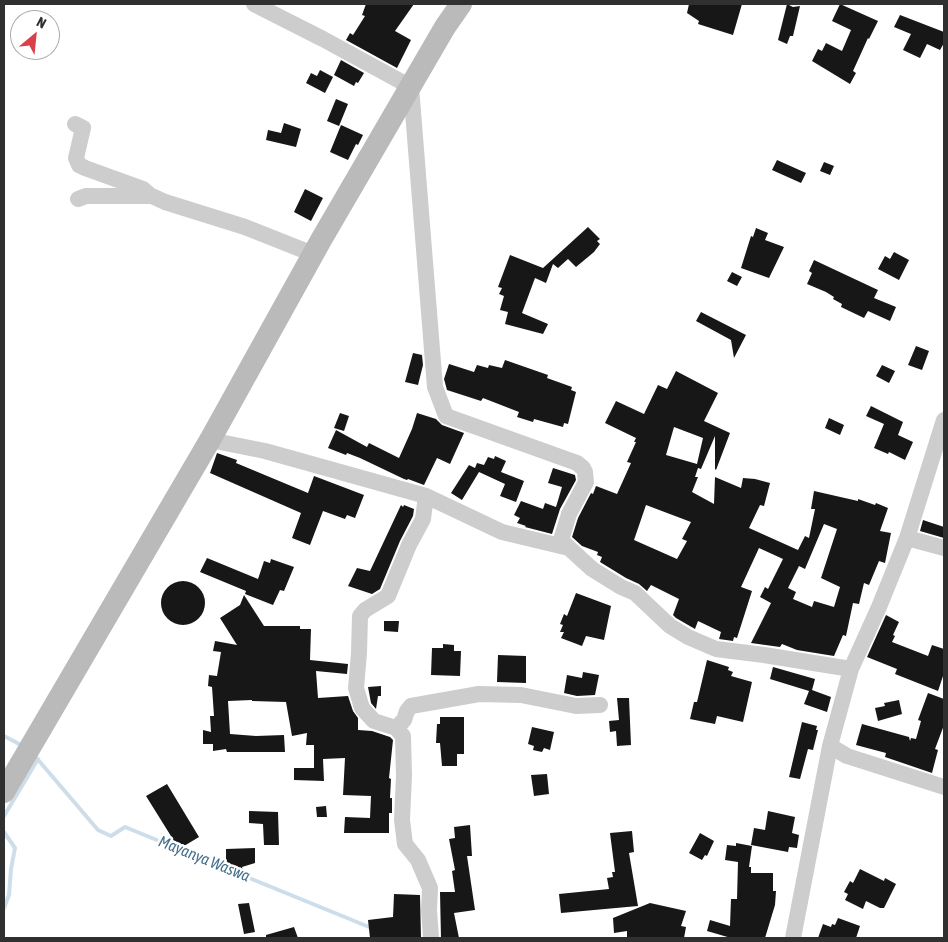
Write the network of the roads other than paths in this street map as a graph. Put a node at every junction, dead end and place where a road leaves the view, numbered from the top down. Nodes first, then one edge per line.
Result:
1 (254, 4) edge
2 (460, 4) edge
3 (411, 87) junction
4 (75, 124) dead end
5 (152, 196) junction
6 (78, 199) dead end
7 (313, 254) junction
8 (944, 420) edge
9 (210, 440) junction
10 (426, 496) junction
11 (908, 538) junction
12 (569, 548) junction
13 (944, 548) edge
14 (851, 669) junction
15 (600, 705) dead end
16 (396, 728) junction
17 (830, 746) junction
18 (944, 787) edge
19 (4, 792) edge
20 (431, 938) edge
21 (793, 938) edge

1 - 3 street
2 - 3 street
3 - 7 street
3 - 12 street
4 - 5 street
5 - 6 street
5 - 7 street
7 - 9 street
8 - 11 street
9 - 10 street
9 - 19 street
10 - 12 street
10 - 16 street
11 - 13 street
11 - 14 street
12 - 14 street
14 - 17 street
15 - 16 street
16 - 20 street
17 - 18 street
17 - 21 street

